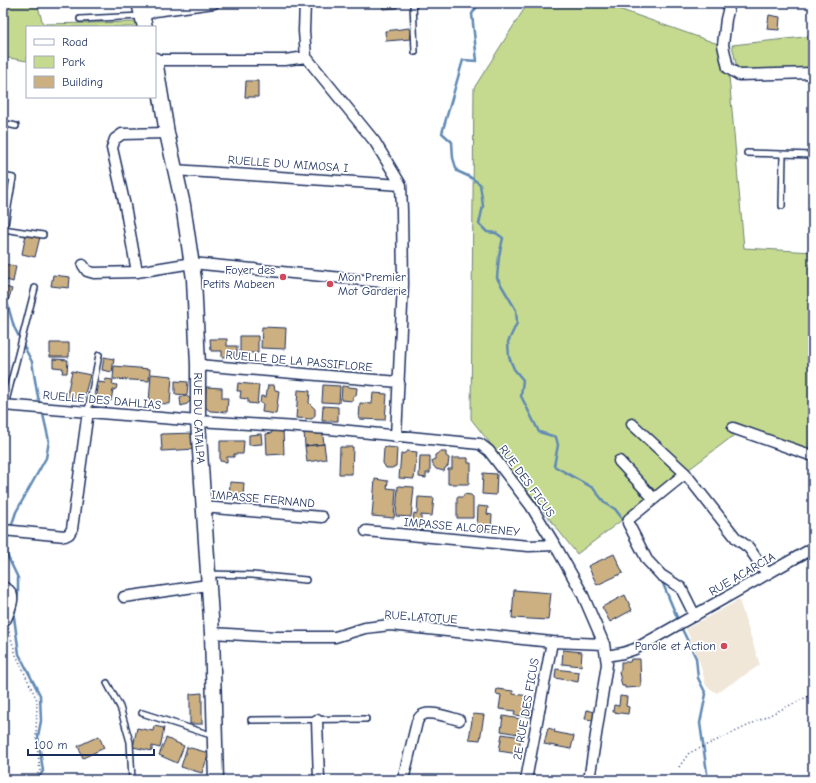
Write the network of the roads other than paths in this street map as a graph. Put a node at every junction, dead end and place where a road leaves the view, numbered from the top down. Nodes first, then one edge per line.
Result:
1 (214, 3) edge
2 (305, 3) edge
3 (414, 3) edge
4 (730, 3) edge
5 (193, 4) edge
6 (142, 15) edge
7 (80, 20) dead end
8 (415, 52) dead end
9 (306, 57) junction
10 (156, 60) edge
11 (156, 66) edge
12 (813, 73) edge
13 (3, 123) edge
14 (16, 126) dead end
15 (167, 133) junction
16 (747, 153) dead end
17 (783, 154) junction
18 (813, 155) edge
19 (174, 170) junction
20 (3, 176) edge
21 (401, 185) junction
22 (782, 206) dead end
23 (3, 230) edge
24 (43, 234) dead end
25 (192, 263) junction
26 (83, 265) dead end
27 (137, 272) junction
28 (403, 284) junction
29 (35, 288) dead end
30 (99, 355) dead end
31 (198, 365) junction
32 (399, 382) junction
33 (4, 405) edge
34 (88, 411) junction
35 (198, 421) junction
36 (632, 424) dead end
37 (733, 428) dead end
38 (396, 437) junction
39 (813, 456) edge
40 (619, 462) dead end
41 (686, 474) junction
42 (654, 499) junction
43 (203, 507) junction
44 (322, 518) dead end
45 (4, 530) edge
46 (366, 531) dead end
47 (555, 545) junction
48 (813, 548) edge
49 (767, 574) junction
50 (208, 580) junction
51 (306, 580) dead end
52 (3, 587) edge
53 (124, 597) dead end
54 (695, 616) junction
55 (6, 619) road end
56 (212, 633) junction
57 (552, 642) junction
58 (604, 644) junction
59 (607, 656) junction
60 (107, 683) dead end
61 (142, 713) dead end
62 (366, 719) dead end
63 (251, 720) dead end
64 (317, 720) junction
65 (459, 720) dead end
66 (215, 736) junction
67 (132, 780) edge
68 (216, 780) edge
69 (319, 780) edge
70 (403, 780) edge
71 (526, 780) edge
72 (589, 780) edge

1 - 5 street
2 - 9 street
3 - 8 lane
4 - 12 street
5 - 6 street
6 - 7 lane
9 - 10 street
9 - 21 street
11 - 15 street, RUE DU CATALPA
13 - 14 lane
15 - 19 street, RUE DU CATALPA
15 - 27 street
16 - 17 lane
17 - 18 lane
17 - 22 lane
19 - 21 street, RUELLE DU MIMOSA I
19 - 25 street, RUE DU CATALPA
20 - 23 lane
21 - 28 street
23 - 24 lane
25 - 27 street
25 - 28 street
25 - 31 street, RUE DU CATALPA
26 - 27 street
28 - 32 street
29 - 33 lane
30 - 34 lane
31 - 32 street, RUELLE DE LA PASSIFLORE
31 - 35 street, RUE DU CATALPA
32 - 38 street
33 - 34 street, RUELLE DES DAHLIAS
34 - 35 street, RUELLE DES DAHLIAS
34 - 45 street
35 - 38 street, RUE DES FICUS
35 - 43 street, RUE DU CATALPA
36 - 41 street
37 - 39 street
38 - 47 street, RUE DES FICUS
40 - 42 street
41 - 42 street
41 - 49 street
42 - 54 street
43 - 44 street, IMPASSE FERNAND
43 - 50 street, RUE DU CATALPA
46 - 47 street, IMPASSE ALCOFENEY
47 - 58 street, RUE DES FICUS
48 - 49 street, RUE ACARCIA
49 - 54 street, RUE ACARCIA
50 - 51 lane
50 - 53 street
50 - 56 street, RUE DU CATALPA
52 - 55 street
54 - 59 street, RUE ACARCIA
56 - 57 street, RUE LATOTUE
56 - 66 street, RUE DU CATALPA
57 - 58 street, RUE LATOTUE
57 - 71 street, 2E RUE DES FICUS
58 - 59 street, RUE DES FICUS
59 - 72 street, RUE DES FICUS
60 - 67 lane
61 - 66 lane
62 - 64 lane
63 - 64 lane
64 - 69 street
65 - 70 street
66 - 68 street, RUE DU CATALPA

